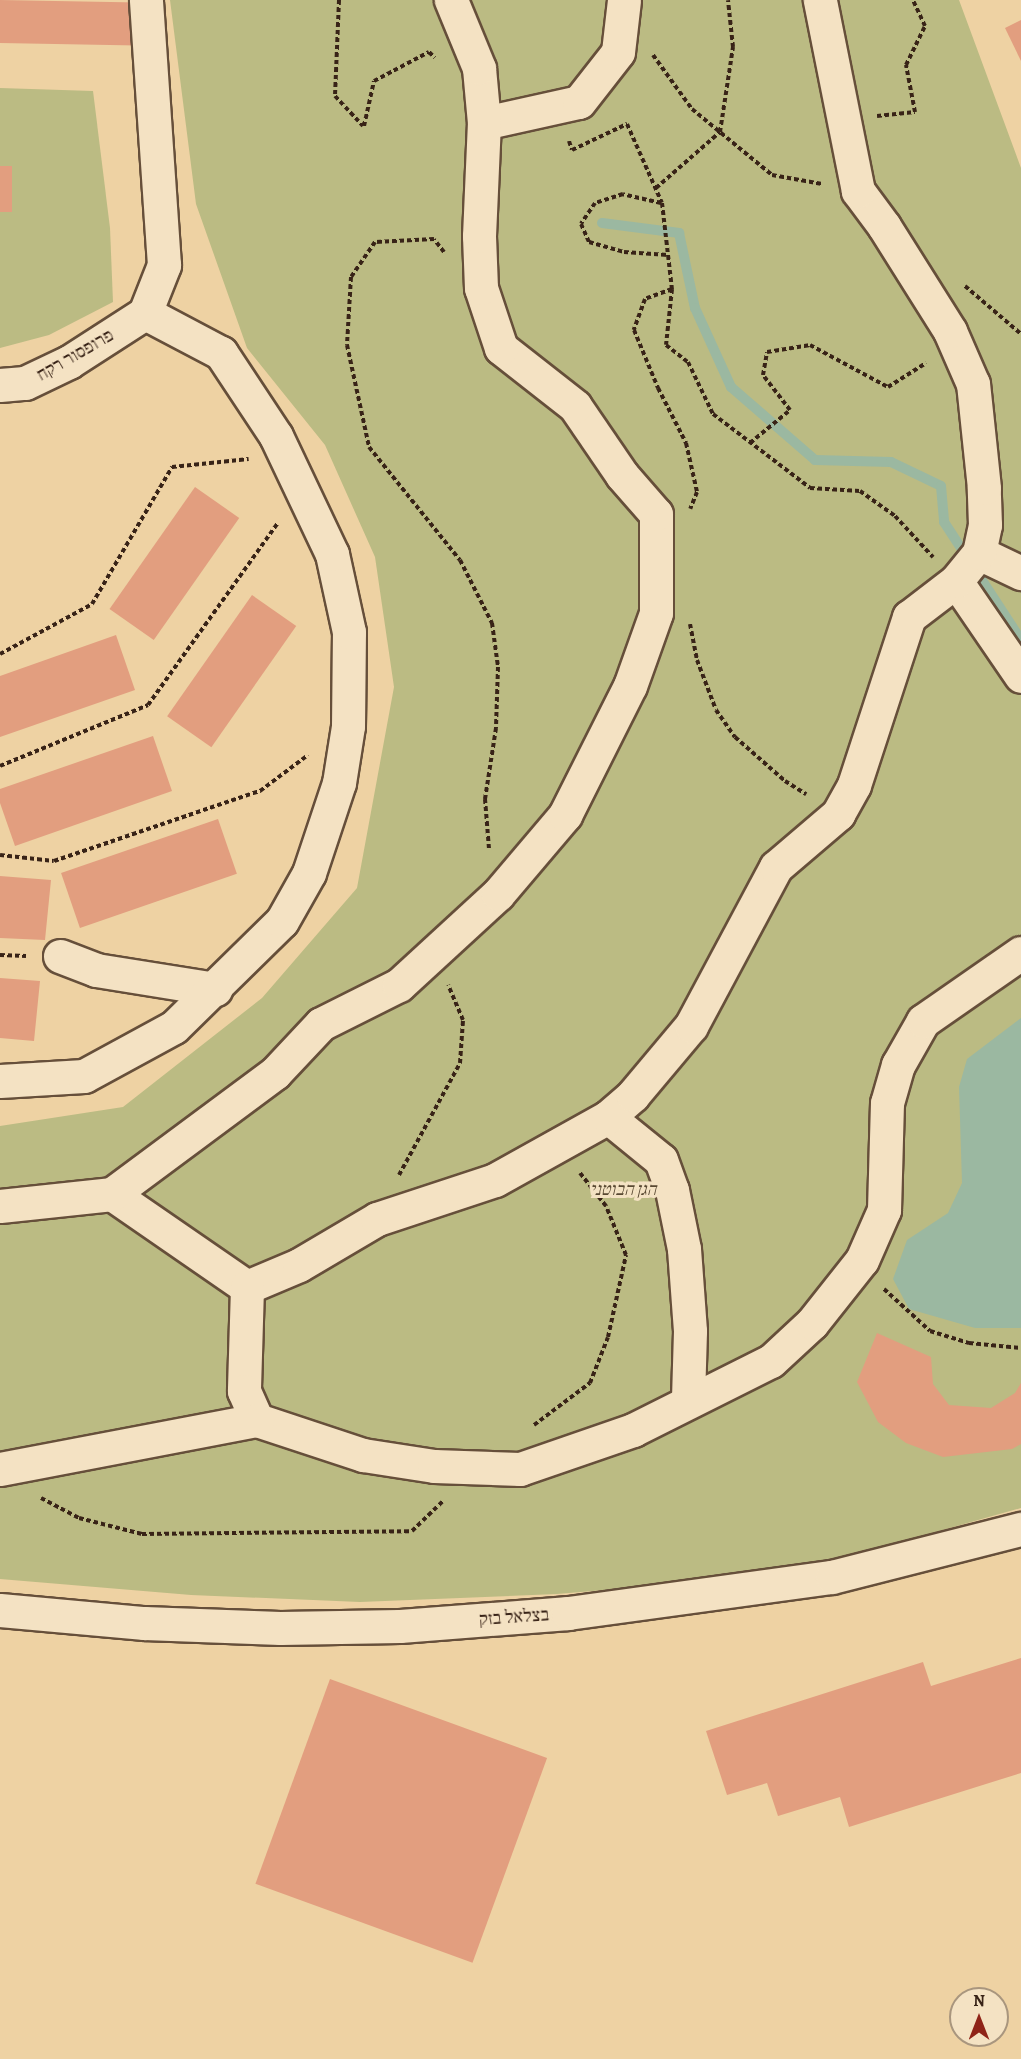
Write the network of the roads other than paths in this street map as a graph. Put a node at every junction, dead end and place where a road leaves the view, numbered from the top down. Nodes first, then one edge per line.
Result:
1 (146, 0) edge
2 (451, 0) edge
3 (820, 0) edge
4 (623, 6) edge
5 (484, 123) junction
6 (146, 313) junction
7 (0, 385) edge
8 (979, 553) junction
9 (1021, 573) edge
10 (956, 581) junction
11 (1021, 676) edge
12 (1021, 953) edge
13 (60, 956) dead end
14 (215, 989) junction
15 (0, 1081) edge
16 (608, 1117) junction
17 (112, 1194) junction
18 (0, 1206) edge
19 (247, 1287) junction
20 (688, 1400) junction
21 (256, 1420) junction
22 (0, 1468) edge
23 (1021, 1529) edge
24 (0, 1610) edge

1 - 6 street
2 - 5 street
3 - 8 street
4 - 5 street
5 - 17 street
6 - 7 street, פרופסור רקח
6 - 14 street
8 - 9 street
8 - 10 street
10 - 11 street
10 - 16 street
12 - 20 street
13 - 14 street
14 - 15 street
16 - 19 street
16 - 20 street
17 - 18 street
17 - 19 street
19 - 21 street
20 - 21 street
21 - 22 street
23 - 24 street, בצלאל בזק

